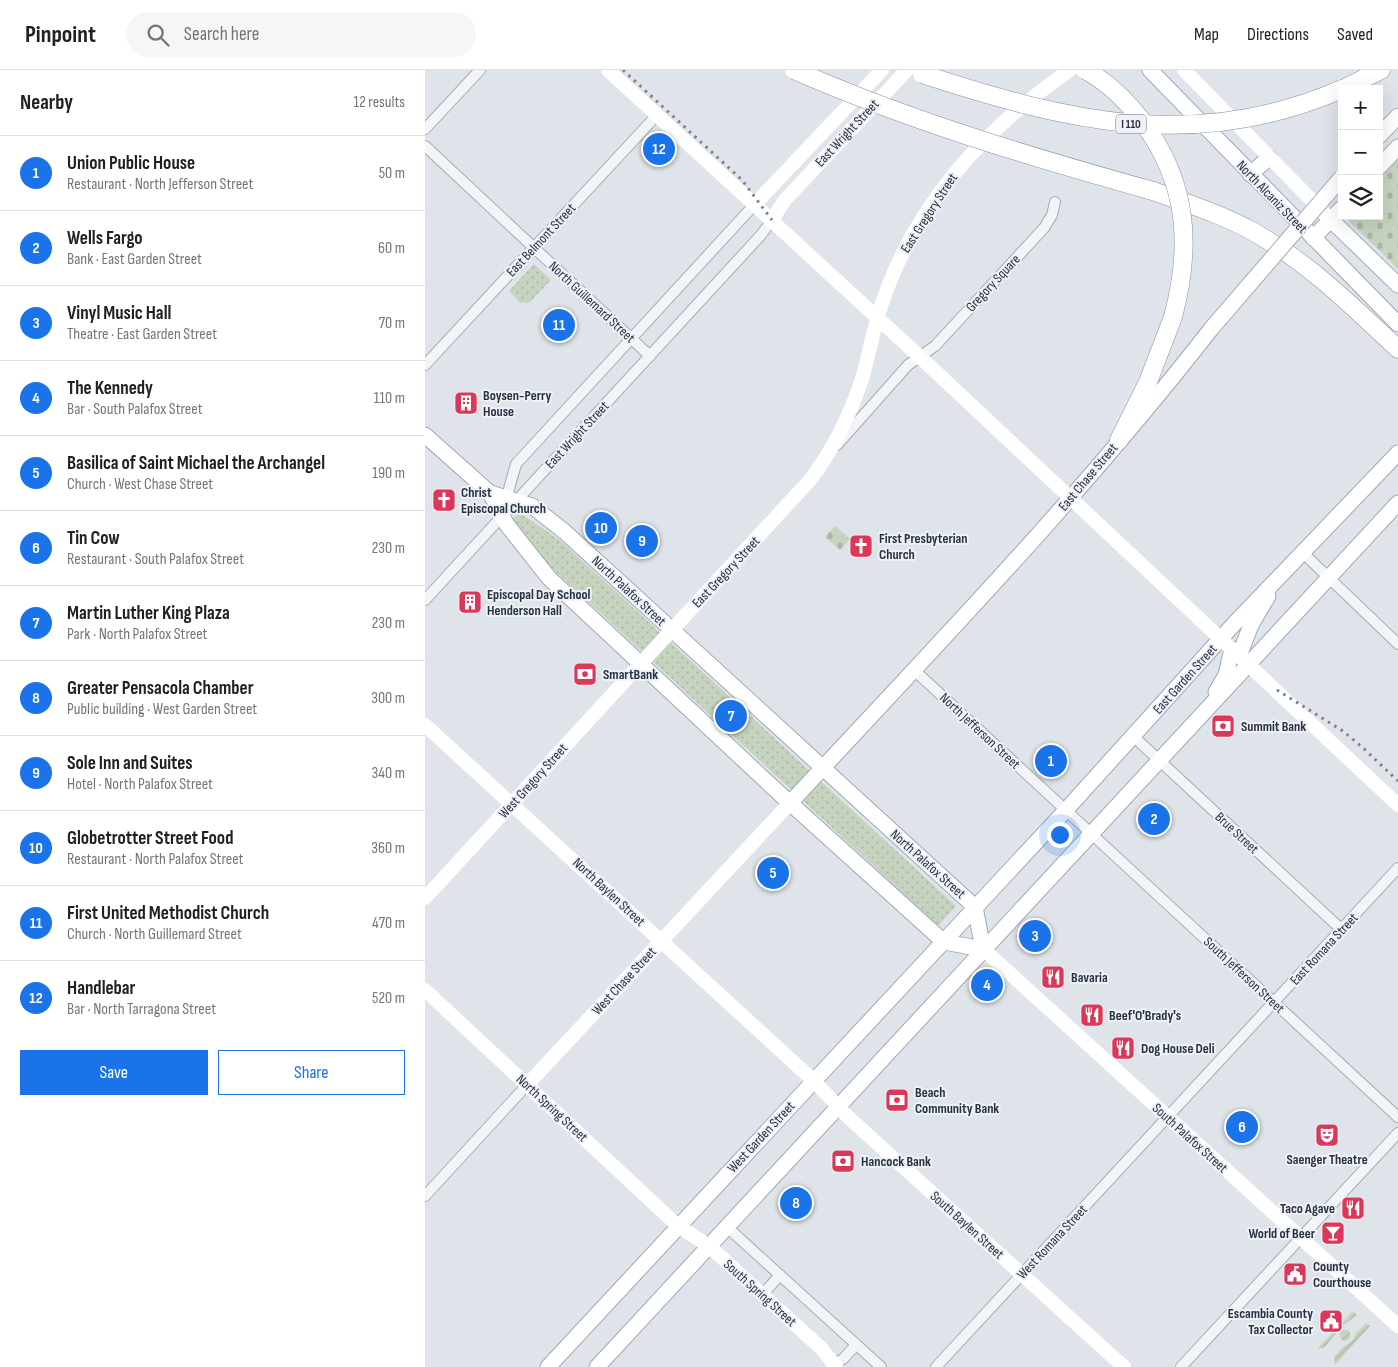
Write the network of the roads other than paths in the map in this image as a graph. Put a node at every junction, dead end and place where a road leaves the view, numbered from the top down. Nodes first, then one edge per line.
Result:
1 (480, 70) edge
2 (608, 70) edge
3 (794, 70) edge
4 (881, 70) edge
5 (907, 70) edge
6 (1070, 70) edge
7 (1085, 70) edge
8 (1150, 70) edge
9 (1184, 70) edge
10 (1381, 70) edge
11 (1351, 85) edge
12 (1338, 91) edge
13 (657, 115) junction
14 (1398, 116) edge
15 (425, 129) edge
16 (1383, 132) edge
17 (425, 146) edge
18 (1398, 147) edge
19 (1269, 158) junction
20 (1383, 163) edge
21 (1250, 174) junction
22 (1338, 182) edge
23 (1055, 202) dead end
24 (755, 204) junction
25 (1338, 212) edge
26 (772, 220) junction
27 (1331, 220) junction
28 (1313, 238) junction
29 (534, 247) junction
30 (1398, 284) edge
31 (877, 317) junction
32 (1395, 319) edge
33 (631, 339) junction
34 (1398, 349) edge
35 (650, 356) junction
36 (920, 357) junction
37 (425, 365) edge
38 (425, 435) edge
39 (1119, 440) junction
40 (1398, 453) edge
41 (828, 454) junction
42 (490, 493) junction
43 (1071, 498) junction
44 (511, 499) junction
45 (1398, 503) edge
46 (501, 516) junction
47 (1302, 552) junction
48 (1281, 573) junction
49 (1327, 578) junction
50 (425, 600) edge
51 (671, 630) junction
52 (1398, 644) edge
53 (1235, 652) junction
54 (640, 664) junction
55 (913, 669) junction
56 (1208, 706) junction
57 (425, 725) edge
58 (1133, 736) junction
59 (1159, 760) junction
60 (823, 767) junction
61 (790, 802) junction
62 (512, 804) junction
63 (1398, 804) edge
64 (1066, 810) junction
65 (1091, 834) junction
66 (1398, 868) edge
67 (425, 898) edge
68 (975, 907) junction
69 (1342, 930) junction
70 (661, 941) junction
71 (943, 942) junction
72 (983, 949) junction
73 (425, 990) edge
74 (1274, 1003) junction
75 (814, 1081) junction
76 (527, 1085) junction
77 (839, 1105) junction
78 (1168, 1117) junction
79 (1398, 1117) edge
80 (1398, 1133) edge
81 (425, 1196) edge
82 (679, 1226) junction
83 (727, 1227) junction
84 (1300, 1238) junction
85 (709, 1246) junction
86 (1022, 1274) junction
87 (780, 1275) junction
88 (762, 1295) junction
89 (1398, 1326) edge
90 (856, 1345) junction
91 (838, 1363) edge
92 (548, 1367) edge
93 (597, 1367) edge
94 (851, 1367) edge
95 (881, 1367) edge
96 (936, 1367) edge
97 (1124, 1367) edge
98 (1181, 1367) edge

1 - 15 street
2 - 13 street
3 - 34 highway, bridge
4 - 24 street, East Wright Street
5 - 12 highway, I 110, bridge
5 - 26 street, East Wright Street
6 - 31 street, East Gregory Street
7 - 39 highway, bridge
8 - 21 main road, North Alcaniz Street
9 - 19 street, North Alcaniz Street
10 - 11 highway, I 110
13 - 24 street
13 - 29 street, East Belmont Street
14 - 16 main road
17 - 29 street, North Guillemard Street
18 - 20 main road
19 - 21 main road
19 - 27 street, North Alcaniz Street
21 - 28 main road, North Alcaniz Street
22 - 39 main road, East Chase Street, bridge
23 - 36 street, Gregory Square
24 - 26 street
24 - 33 street, East Wright Street
25 - 27 main road
26 - 31 street
26 - 35 street, East Wright Street
27 - 28 main road
27 - 30 main road, North Alcaniz Street
28 - 32 main road, North Alcaniz Street
29 - 33 street, North Guillemard Street
29 - 37 street, East Belmont Street
31 - 36 street
31 - 41 street, East Gregory Street
33 - 35 street, North Guillemard Street
33 - 44 street, East Wright Street
35 - 44 street, East Wright Street
36 - 41 street, East Gregory Street
36 - 43 street
38 - 42 main road, North Palafox Street
39 - 43 main road, East Chase Street
40 - 47 main road, East Garden Street
41 - 51 street, East Gregory Street
42 - 44 main road, North Palafox Street
42 - 46 main road, North Palafox Street
43 - 53 street
43 - 55 main road, East Chase Street
44 - 46 street, East Wright Street
44 - 51 main road, North Palafox Street
45 - 49 main road, East Garden Street
46 - 50 street, East Wright Street
46 - 54 main road, North Palafox Street
47 - 48 main road, East Garden Street
47 - 49 street
48 - 53 main road, East Garden Street
48 - 53 main road
49 - 52 street
49 - 53 main road, East Garden Street
51 - 54 street, East Gregory Street
51 - 60 main road, North Palafox Street
53 - 56 main road, East Garden Street
53 - 56 main road
53 - 58 main road, East Garden Street
53 - 63 street
54 - 61 main road, North Palafox Street
54 - 62 street, West Gregory Street
55 - 60 main road, East Chase Street
55 - 64 street, North Jefferson Street
56 - 59 main road, East Garden Street
57 - 62 street, North Baylen Street
58 - 59 street, Brue Street
58 - 64 main road, East Garden Street
59 - 65 main road, East Garden Street
59 - 69 street, Brue Street
60 - 61 main road, West Chase Street
60 - 68 main road, North Palafox Street
61 - 70 street, West Chase Street
61 - 71 main road, North Palafox Street
62 - 67 street, West Gregory Street
62 - 70 street, North Baylen Street
64 - 65 street, North Jefferson Street
64 - 68 main road, East Garden Street
65 - 72 main road, East Garden Street
65 - 74 street, South Jefferson Street
66 - 69 street, East Romana Street
68 - 71 main road, West Garden Street
68 - 72 main road, North Palafox Street
69 - 74 street, East Romana Street
70 - 75 street, North Baylen Street
70 - 76 street, West Chase Street
71 - 72 main road
71 - 75 main road, West Garden Street
72 - 77 main road
72 - 78 street, South Palafox Street
73 - 76 street, North Spring Street
74 - 78 street, East Romana Street
74 - 79 street, South Jefferson Street
75 - 77 street, South Baylen Street
75 - 82 main road, West Garden Street
76 - 81 street, West Chase Street
76 - 82 street, North Spring Street
77 - 83 main road
77 - 86 street, South Baylen Street
78 - 84 street, South Palafox Street
78 - 86 street, West Romana Street
80 - 84 street
82 - 85 street, South Spring Street
82 - 92 main road, West Garden Street
83 - 85 main road
83 - 87 street, South Spring Street
84 - 89 street, South Palafox Street
84 - 98 street
85 - 88 street, South Spring Street
85 - 93 main road
86 - 96 street, West Romana Street
86 - 97 street, South Baylen Street
87 - 88 street
87 - 90 street, South Spring Street
88 - 91 street, South Spring Street
90 - 91 street
90 - 95 street, South Spring Street
91 - 94 street, South Spring Street

